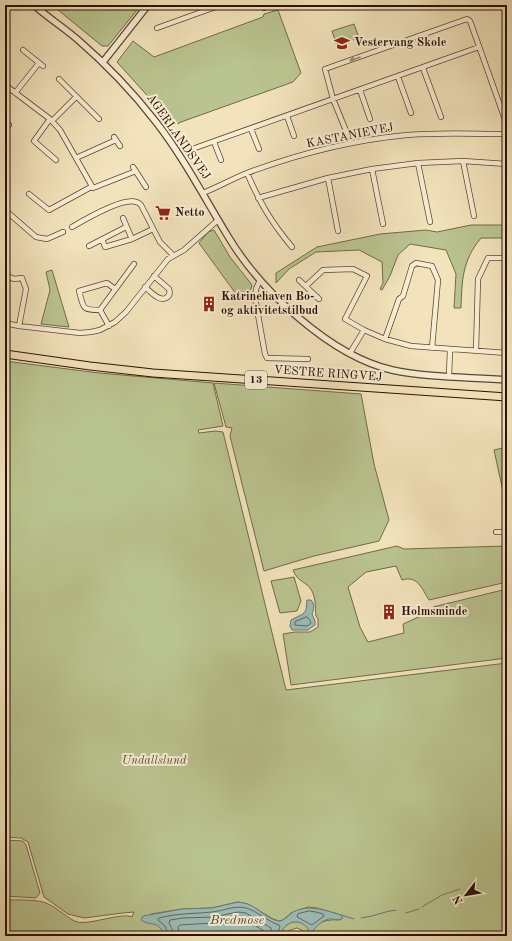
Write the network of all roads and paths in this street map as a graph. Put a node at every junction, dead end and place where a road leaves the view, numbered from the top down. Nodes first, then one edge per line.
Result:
1 (148, 5) edge
2 (34, 6) edge
3 (218, 6) edge
4 (157, 28) dead end
5 (479, 47) junction
6 (23, 50) dead end
7 (103, 62) junction
8 (39, 63) junction
9 (43, 66) dead end
10 (423, 68) junction
11 (398, 77) junction
12 (59, 79) dead end
13 (5, 85) edge
14 (360, 90) junction
15 (15, 93) junction
16 (76, 97) junction
17 (333, 99) junction
18 (411, 113) dead end
19 (287, 116) junction
20 (440, 117) dead end
21 (99, 119) dead end
22 (370, 119) dead end
23 (51, 120) junction
24 (507, 124) edge
25 (252, 129) junction
26 (507, 134) edge
27 (294, 136) dead end
28 (214, 142) junction
29 (351, 143) junction
30 (120, 146) dead end
31 (195, 148) dead end
32 (259, 149) dead end
33 (76, 158) junction
34 (56, 160) dead end
35 (220, 160) dead end
36 (463, 161) junction
37 (418, 163) junction
38 (507, 164) edge
39 (372, 168) junction
40 (247, 173) junction
41 (328, 178) junction
42 (91, 187) junction
43 (146, 187) dead end
44 (203, 193) junction
45 (29, 194) dead end
46 (258, 198) junction
47 (5, 210) edge
48 (474, 216) dead end
49 (123, 218) dead end
50 (218, 220) junction
51 (430, 222) dead end
52 (383, 224) dead end
53 (72, 227) dead end
54 (126, 227) junction
55 (153, 229) junction
56 (338, 231) dead end
57 (63, 232) dead end
58 (102, 239) junction
59 (132, 239) junction
60 (89, 246) dead end
61 (292, 247) dead end
62 (173, 256) junction
63 (507, 261) edge
64 (134, 264) dead end
65 (5, 274) edge
66 (154, 276) junction
67 (260, 280) junction
68 (299, 280) dead end
69 (306, 286) junction
70 (145, 287) junction
71 (115, 289) junction
72 (320, 299) dead end
73 (100, 310) junction
74 (5, 323) edge
75 (19, 326) junction
76 (108, 326) junction
77 (364, 330) junction
78 (385, 339) junction
79 (432, 348) junction
80 (450, 349) junction
81 (476, 351) junction
82 (350, 353) junction
83 (507, 353) edge
84 (5, 354) edge
85 (308, 359) dead end
86 (449, 376) junction
87 (507, 380) edge
88 (507, 397) edge
89 (496, 532) dead end
90 (507, 532) edge

1 - 7 street
2 - 7 street, AGERLANDSVEJ
3 - 4 street
5 - 10 street
5 -> 17 street
5 - 24 street
6 - 8 street
7 - 44 street, AGERLANDSVEJ
8 - 9 street
8 - 15 street
10 - 11 street
10 - 20 street
11 - 14 street
11 - 18 street
12 - 16 street
13 - 15 street
14 - 17 street
14 - 22 street
15 - 23 street
16 - 21 street
16 - 23 street
17 - 19 street
17 - 29 street
19 - 25 street
19 - 27 street
23 - 33 street
23 - 34 street
25 - 28 street
25 - 32 street
26 - 29 street, KASTANIEVEJ
28 - 31 street
28 - 35 street
29 - 40 street, KASTANIEVEJ
30 - 33 street
33 - 42 street
36 - 37 street
36 - 38 street
36 - 48 street
37 - 39 street
37 - 51 street
39 - 41 street
39 - 52 street
40 - 44 street, KASTANIEVEJ
40 - 46 street
41 - 46 street
41 - 56 street
42 - 43 street
42 - 45 street
44 - 50 street, AGERLANDSVEJ
46 - 61 street
47 - 57 street
49 - 54 street
50 - 62 street
50 - 67 street, AGERLANDSVEJ
53 - 55 street
54 - 58 street
54 - 59 street
55 - 59 street
55 - 62 street
58 - 59 street
58 - 60 street
62 - 66 street
63 - 81 street
64 - 71 street
65 - 75 street
66 - 70 street
66 - 70 street
67 - 82 street, AGERLANDSVEJ
67 - 85 street
68 - 69 street
69 - 72 street
69 - 77 street
70 - 76 street
71 - 73 street
71 - 73 street
73 - 76 street
74 - 75 street
75 - 76 street
77 - 78 street
77 - 82 street
78 - 79 street
78 - 79 street
79 - 80 street
80 - 81 street
80 - 86 street
81 - 83 street
82 - 86 street, AGERLANDSVEJ
84 - 88 main road, VESTRE RINGVEJ / 13
86 - 87 street, AGERLANDSVEJ
89 - 90 street

